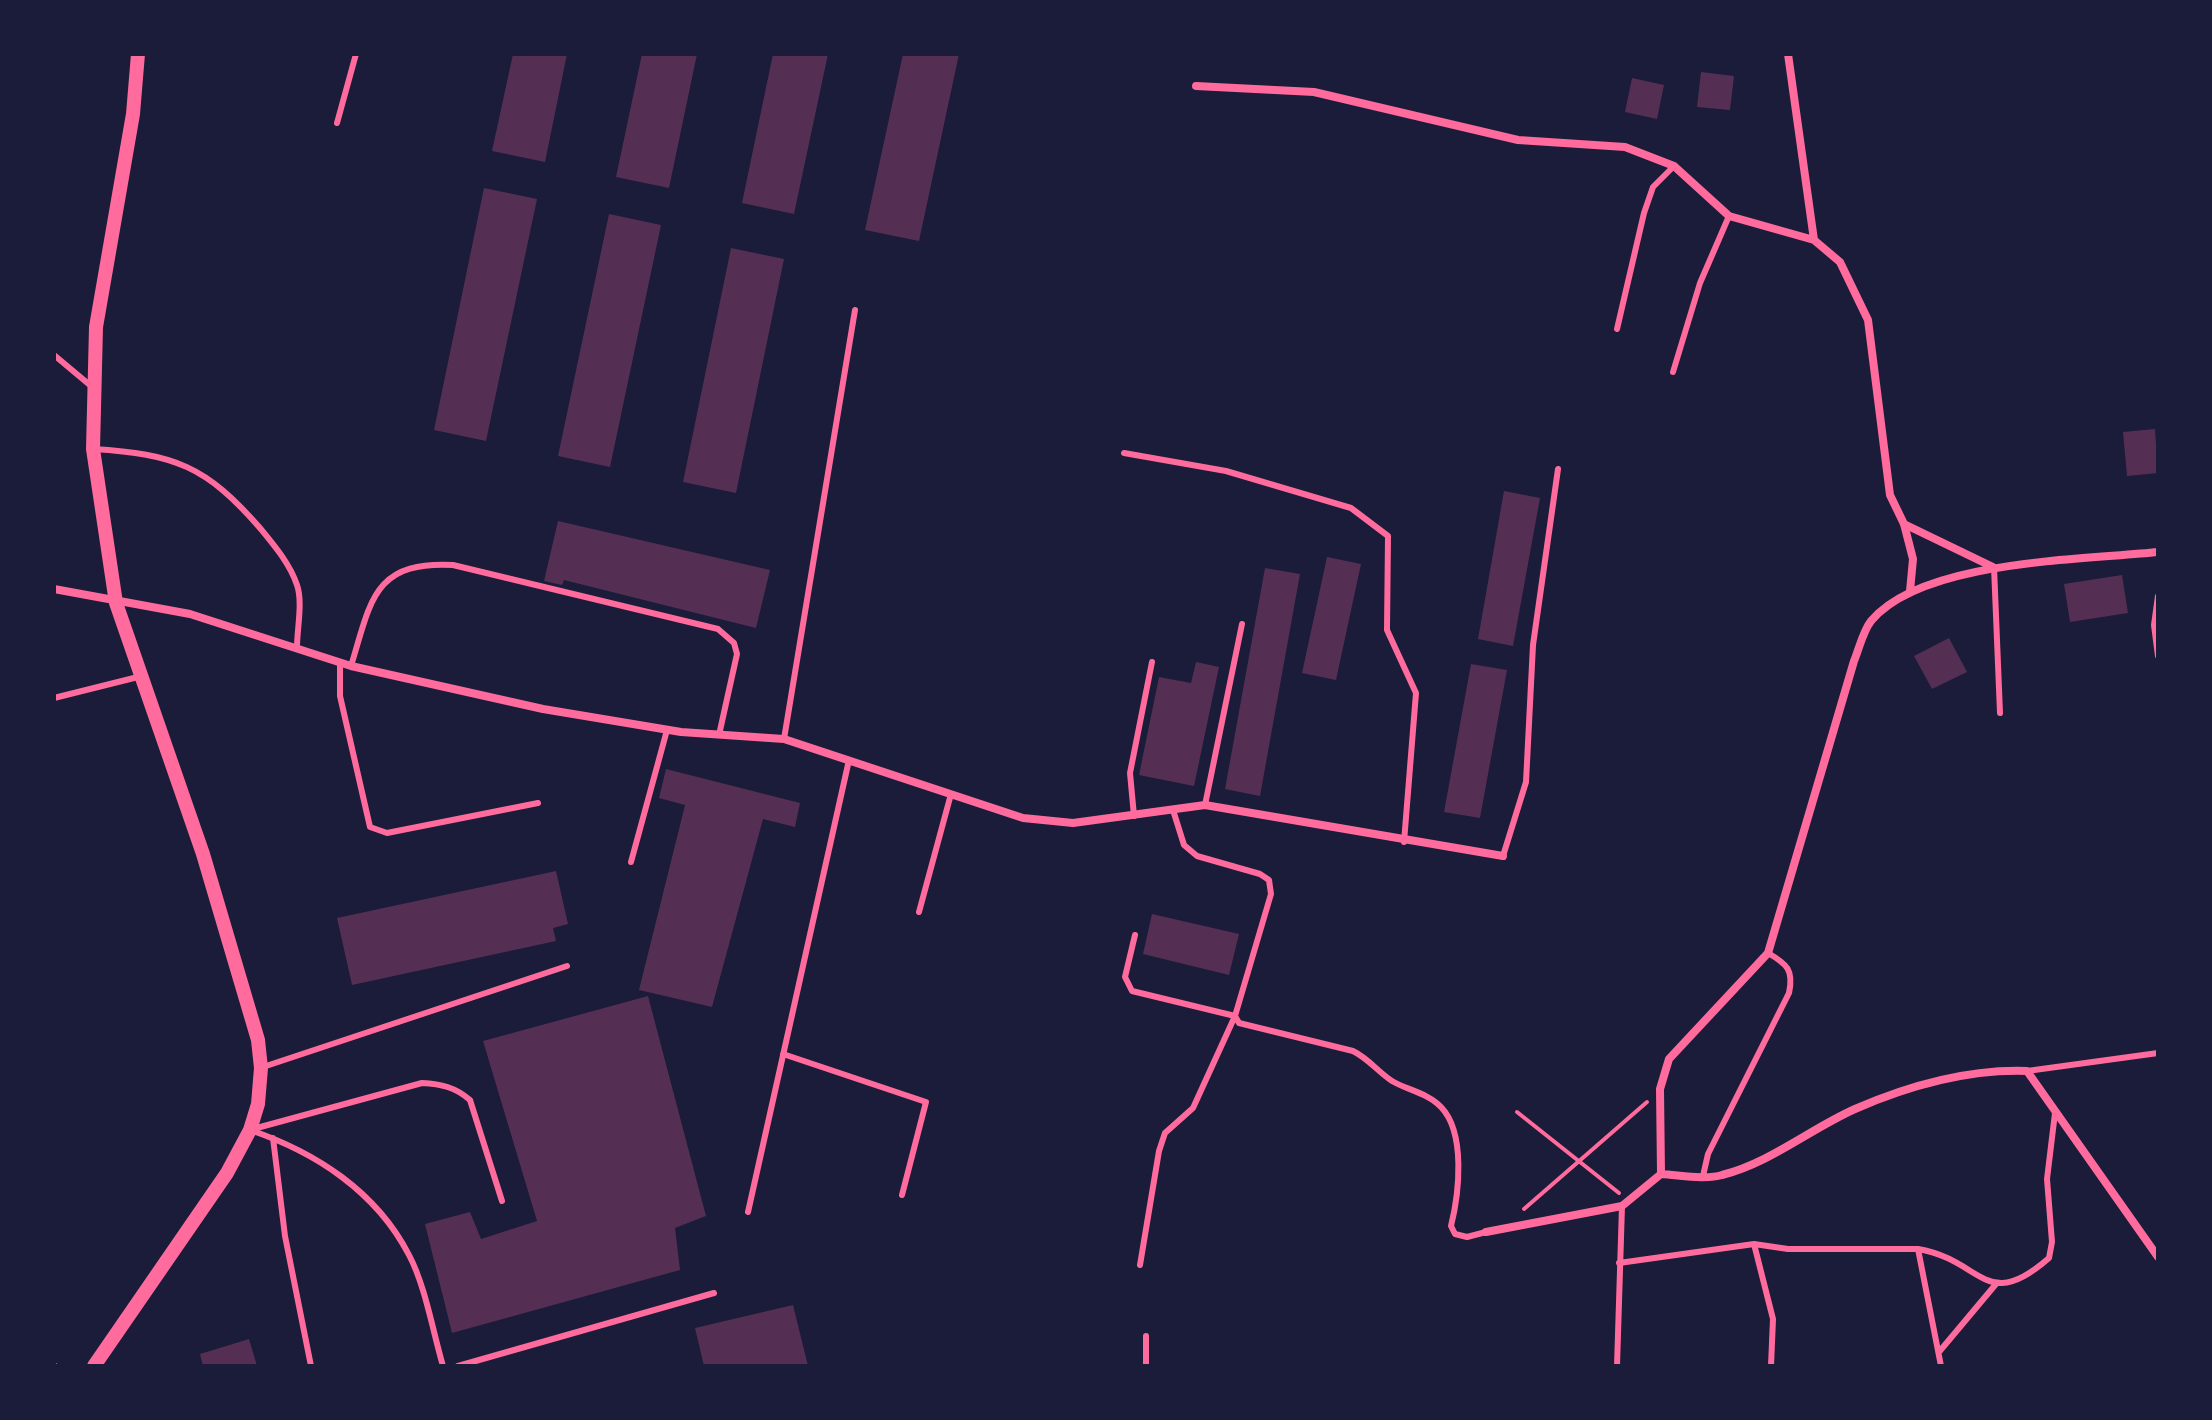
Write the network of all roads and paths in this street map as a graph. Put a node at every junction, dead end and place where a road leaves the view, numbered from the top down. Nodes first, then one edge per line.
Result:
1 (138, 54) edge
2 (356, 54) edge
3 (1788, 54) edge
4 (1196, 86) dead end
5 (337, 123) dead end
6 (1674, 166) junction
7 (1729, 216) junction
8 (1814, 240) junction
9 (855, 310) dead end
10 (1617, 329) dead end
11 (54, 355) edge
12 (1673, 372) dead end
13 (93, 387) junction
14 (93, 449) junction
15 (1124, 453) dead end
16 (1558, 469) dead end
17 (1904, 524) junction
18 (2158, 552) edge
19 (1994, 567) junction
20 (54, 589) edge
21 (1910, 591) junction
22 (2158, 596) edge
23 (116, 603) junction
24 (1242, 624) dead end
25 (297, 647) junction
26 (2158, 656) edge
27 (340, 662) junction
28 (1152, 662) dead end
29 (351, 666) junction
30 (142, 676) junction
31 (54, 698) edge
32 (2000, 713) dead end
33 (667, 730) junction
34 (719, 735) junction
35 (784, 739) junction
36 (849, 760) junction
37 (951, 794) junction
38 (538, 803) dead end
39 (1205, 805) junction
40 (1173, 810) junction
41 (1134, 816) junction
42 (1404, 842) junction
43 (1503, 856) joint
44 (631, 862) dead end
45 (919, 912) dead end
46 (1135, 935) dead end
47 (1768, 953) junction
48 (567, 966) dead end
49 (1235, 1016) junction
50 (2158, 1053) edge
51 (783, 1054) junction
52 (261, 1068) junction
53 (2027, 1071) junction
54 (1660, 1089) junction
55 (1517, 1112) dead end
56 (2055, 1113) junction
57 (250, 1130) junction
58 (273, 1138) junction
59 (1579, 1161) junction
60 (1661, 1174) junction
61 (1703, 1176) junction
62 (902, 1195) dead end
63 (502, 1201) dead end
64 (1626, 1203) junction
65 (748, 1212) dead end
66 (1501, 1229) junction
67 (1486, 1232) joint
68 (1754, 1244) junction
69 (1918, 1249) junction
70 (2158, 1257) edge
71 (1619, 1263) junction
72 (1140, 1265) dead end
73 (1996, 1284) junction
74 (714, 1293) dead end
75 (1146, 1336) dead end
76 (1938, 1353) junction
77 (94, 1366) edge
78 (311, 1366) edge
79 (443, 1366) edge
80 (458, 1366) edge
81 (1146, 1366) edge
82 (1617, 1366) edge
83 (1771, 1366) edge
84 (1941, 1366) edge

1 - 13 street
2 - 5 lane
3 - 8 street
4 - 6 street
6 - 7 street
6 - 10 lane
7 - 8 street
7 - 12 lane
8 - 17 street
9 - 35 lane
11 - 13 lane
13 - 14 street
14 - 23 street
14 - 25 lane
15 - 42 lane
16 - 43 lane
17 - 19 street
17 - 21 street
18 - 19 street
19 - 21 street
19 - 32 lane
20 - 23 street
21 - 47 street
22 - 26 lane
23 - 25 street
23 - 30 street
24 - 39 lane
25 - 27 street
27 - 29 street
27 - 38 lane
28 - 41 lane
29 - 33 street
29 - 34 lane
30 - 31 lane
30 - 52 street
33 - 34 street
33 - 44 lane
34 - 35 street
35 - 36 street
36 - 37 street
36 - 51 lane
37 - 41 street
37 - 45 lane
39 - 40 street
39 - 42 street
40 - 41 street
40 - 49 lane
42 - 43 street
46 - 49 lane
47 - 54 street
47 - 61 lane
48 - 52 lane
49 - 67 lane
49 - 72 lane
50 - 53 lane
51 - 62 lane
51 - 65 lane
52 - 57 street
53 - 56 street
53 - 61 street
54 - 59 path
54 - 60 street
55 - 59 path
56 - 70 street
56 - 73 lane
57 - 58 lane
57 - 63 lane
57 - 77 street
58 - 78 lane
58 - 79 lane
59 - 64 path
59 - 66 path
60 - 61 street
60 - 64 street
64 - 66 street
64 - 71 lane
66 - 67 street
68 - 69 lane
68 - 71 lane
68 - 83 lane
69 - 73 lane
69 - 76 lane
71 - 82 lane
73 - 76 lane
74 - 80 lane
75 - 81 lane
76 - 84 lane

